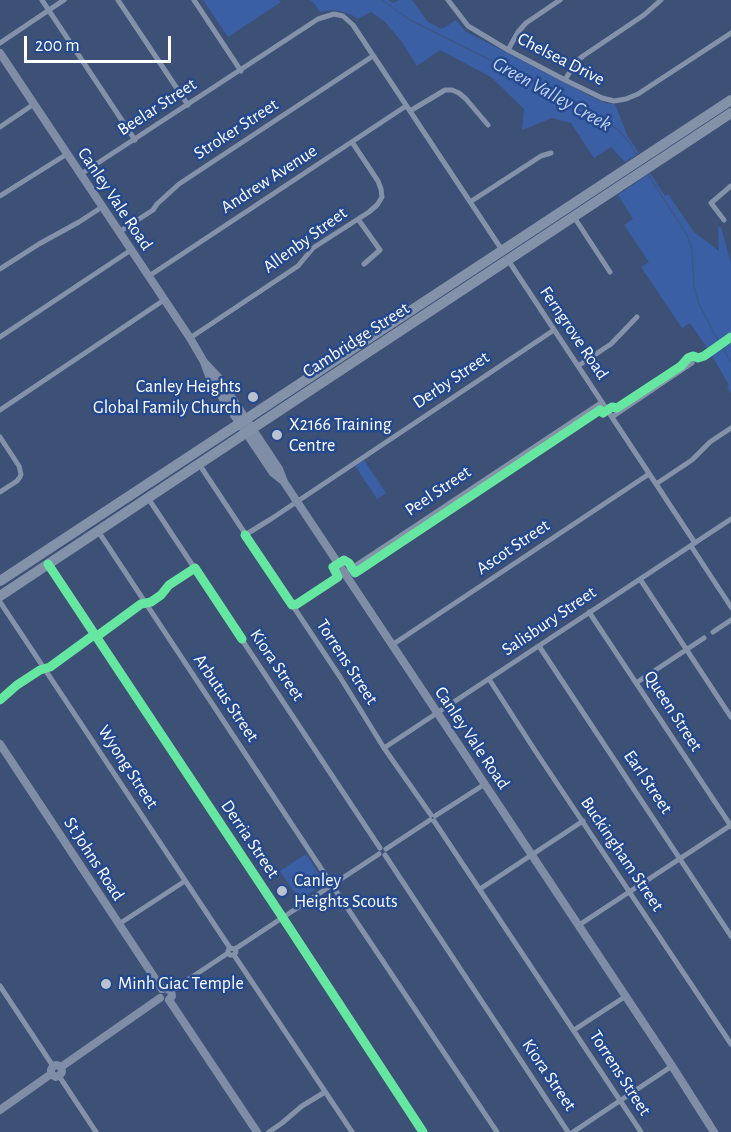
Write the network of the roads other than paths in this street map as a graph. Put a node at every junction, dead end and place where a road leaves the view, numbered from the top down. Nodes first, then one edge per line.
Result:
1 (42, 0) edge
2 (64, 0) edge
3 (118, 0) edge
4 (194, 0) edge
5 (448, 0) edge
6 (560, 0) edge
7 (661, 0) edge
8 (49, 10) junction
9 (731, 33) edge
10 (0, 43) edge
11 (508, 50) junction
12 (0, 53) edge
13 (373, 56) junction
14 (241, 71) junction
15 (565, 80) junction
16 (731, 100) edge
17 (34, 105) junction
18 (188, 105) junction
19 (408, 109) junction
20 (731, 113) edge
21 (488, 124) dead end
22 (0, 127) edge
23 (135, 140) junction
24 (352, 142) junction
25 (551, 153) dead end
26 (67, 154) junction
27 (648, 161) junction
28 (637, 168) junction
29 (81, 174) junction
30 (731, 186) edge
31 (0, 196) edge
32 (470, 202) junction
33 (102, 207) junction
34 (574, 217) junction
35 (358, 219) junction
36 (724, 220) dead end
37 (119, 232) junction
38 (131, 250) junction
39 (502, 250) junction
40 (508, 260) junction
41 (364, 264) dead end
42 (0, 269) edge
43 (610, 272) dead end
44 (149, 276) junction
45 (164, 300) junction
46 (637, 316) dead end
47 (554, 330) junction
48 (0, 338) edge
49 (190, 338) junction
50 (692, 363) dead end
51 (578, 366) junction
52 (602, 402) junction
53 (0, 410) edge
54 (612, 417) junction
55 (246, 427) junction
56 (731, 428) edge
57 (0, 437) edge
58 (199, 464) junction
59 (649, 474) junction
60 (656, 484) junction
61 (0, 492) edge
62 (148, 498) junction
63 (298, 501) junction
64 (731, 519) edge
65 (98, 531) junction
66 (245, 535) junction
67 (693, 544) junction
68 (48, 564) junction
69 (345, 572) junction
70 (640, 579) junction
71 (0, 581) edge
72 (0, 596) edge
73 (0, 602) edge
74 (292, 605) junction
75 (731, 607) edge
76 (589, 612) junction
77 (731, 620) edge
78 (713, 632) dead end
79 (704, 638) dead end
80 (392, 645) junction
81 (539, 646) junction
82 (687, 650) junction
83 (489, 679) junction
84 (636, 683) junction
85 (438, 713) junction
86 (731, 717) edge
87 (0, 744) edge
88 (384, 748) junction
89 (485, 784) junction
90 (433, 818) junction
91 (583, 821) junction
92 (731, 825) edge
93 (383, 851) junction
94 (531, 854) junction
95 (680, 858) junction
96 (185, 881) junction
97 (332, 885) junction
98 (480, 889) junction
99 (629, 892) junction
100 (283, 917) junction
101 (119, 924) junction
102 (579, 925) junction
103 (731, 936) edge
104 (232, 951) junction
105 (0, 986) edge
106 (165, 993) junction
107 (626, 996) junction
108 (574, 1030) junction
109 (731, 1044) edge
110 (672, 1066) junction
111 (56, 1071) junction
112 (325, 1092) junction
113 (620, 1101) junction
114 (0, 1110) edge
115 (96, 1132) edge
116 (256, 1132) edge
117 (268, 1132) edge
118 (352, 1132) edge
119 (423, 1132) edge
120 (496, 1132) edge
121 (571, 1132) edge
122 (641, 1132) edge
123 (714, 1132) edge

1 - 8 street
2 - 8 street
3 - 18 street
4 - 14 street
5 - 11 street, Chelsea Drive
6 - 11 street
7 - 15 street
8 - 10 street
8 - 23 street
9 - 15 street, Chelsea Drive
11 - 15 street, Chelsea Drive
12 - 17 main road, Canley Vale Road
13 - 14 street, Beelar Street
13 - 19 street
13 - 37 street, Stroker Street
14 - 18 street, Beelar Street
16 - 27 highway, Cambridge Street
17 - 22 street
17 - 26 main road, Canley Vale Road
18 - 23 street, Beelar Street
19 - 21 street, Andrew Avenue
19 - 24 street, Andrew Avenue
19 - 32 street
20 - 27 highway, Cambridge Street
23 - 29 street, Beelar Street
24 - 35 street, Allenby Street
24 - 44 street, Andrew Avenue
25 - 32 street
26 - 29 main road, Canley Vale Road
26 - 31 street
27 - 28 highway, Cambridge Street
28 - 34 highway, Cambridge Street
28 - 39 highway, Cambridge Street
29 - 33 main road, Canley Vale Road
30 - 36 street
32 - 39 street
33 - 37 main road, Canley Vale Road
33 - 42 street
34 - 40 highway, Cambridge Street
34 - 43 street
35 - 41 street
35 - 49 street, Allenby Street
37 - 38 main road, Canley Vale Road
38 - 44 main road, Canley Vale Road
38 - 48 street
39 - 55 highway, Cambridge Street
40 - 47 street, Ferngrove Road
40 - 55 highway, Cambridge Street
44 - 45 main road, Canley Vale Road
45 - 49 main road, Canley Vale Road
45 - 53 street
46 - 51 street
47 - 51 street, Ferngrove Road
47 - 63 street, Derby Street
49 - 55 main road, Canley Vale Road
50 - 54 street
51 - 52 street, Ferngrove Road
52 - 54 street, Ferngrove Road
52 - 69 street, Peel Street
54 - 59 street, Ferngrove Road
55 - 58 highway, Cambridge Street
55 - 63 main road, Canley Vale Road
55 - 71 highway, Cambridge Street
56 - 60 street
57 - 61 street
58 - 62 highway, Cambridge Street
58 - 66 street, Torrens Street
59 - 60 street, Ferngrove Road
59 - 80 street, Ascot Street
60 - 67 street, Ferngrove Road
62 - 65 highway, Cambridge Street
62 - 93 street, Kiora Street
63 - 66 street, Derby Street
63 - 69 main road, Canley Vale Road
64 - 67 street, Salisbury Street
65 - 68 highway, Cambridge Street
65 - 97 street, Arbutus Street
66 - 74 street, Torrens Street
67 - 70 street, Salisbury Street
67 - 75 street, Ferngrove Road
68 - 72 highway, Cambridge Street
68 - 100 street, Derria Street
69 - 74 street, Peel Street
69 - 80 main road, Canley Vale Road
70 - 76 street, Salisbury Street
70 - 82 street
73 - 96 street, Wyong Street
74 - 88 street, Torrens Street
76 - 81 street, Salisbury Street
76 - 84 street, Queen Street
77 - 78 street
79 - 82 street
80 - 85 main road, Canley Vale Road
81 - 83 street, Salisbury Street
81 - 95 street, Earl Street
82 - 84 street
82 - 86 street
83 - 85 street, Salisbury Street
83 - 91 street, Buckingham Street
84 - 92 street, Queen Street
85 - 88 street, Salisbury Street
85 - 89 main road, Canley Vale Road
87 - 101 main road, St Johns Road
88 - 90 street, Torrens Street
89 - 90 street
89 - 94 main road, Canley Vale Road
90 - 93 street
90 - 98 street, Torrens Street
91 - 94 street
91 - 99 street, Buckingham Street
92 - 95 street
93 - 97 street
93 - 121 street, Kiora Street
94 - 98 street
94 - 102 main road, Canley Vale Road
95 - 99 street
95 - 103 street, Earl Street
96 - 101 street
96 - 104 street, Wyong Street
97 - 100 street
97 - 120 street, Arbutus Street
98 - 108 street, Torrens Street
99 - 102 street
99 - 109 street, Buckingham Street
100 - 104 street
100 - 119 street, Derria Street
101 - 106 main road, St Johns Road
102 - 107 main road, Canley Vale Road
104 - 106 street
104 - 112 street, Wyong Street
105 - 111 street
106 - 111 main road
106 - 116 main road
107 - 108 street
107 - 110 main road, Canley Vale Road
108 - 113 street, Torrens Street
110 - 113 street
110 - 123 main road, Canley Vale Road
111 - 114 main road
111 - 115 street
112 - 117 street
112 - 118 street, Wyong Street
113 - 121 street
113 - 122 street, Torrens Street

